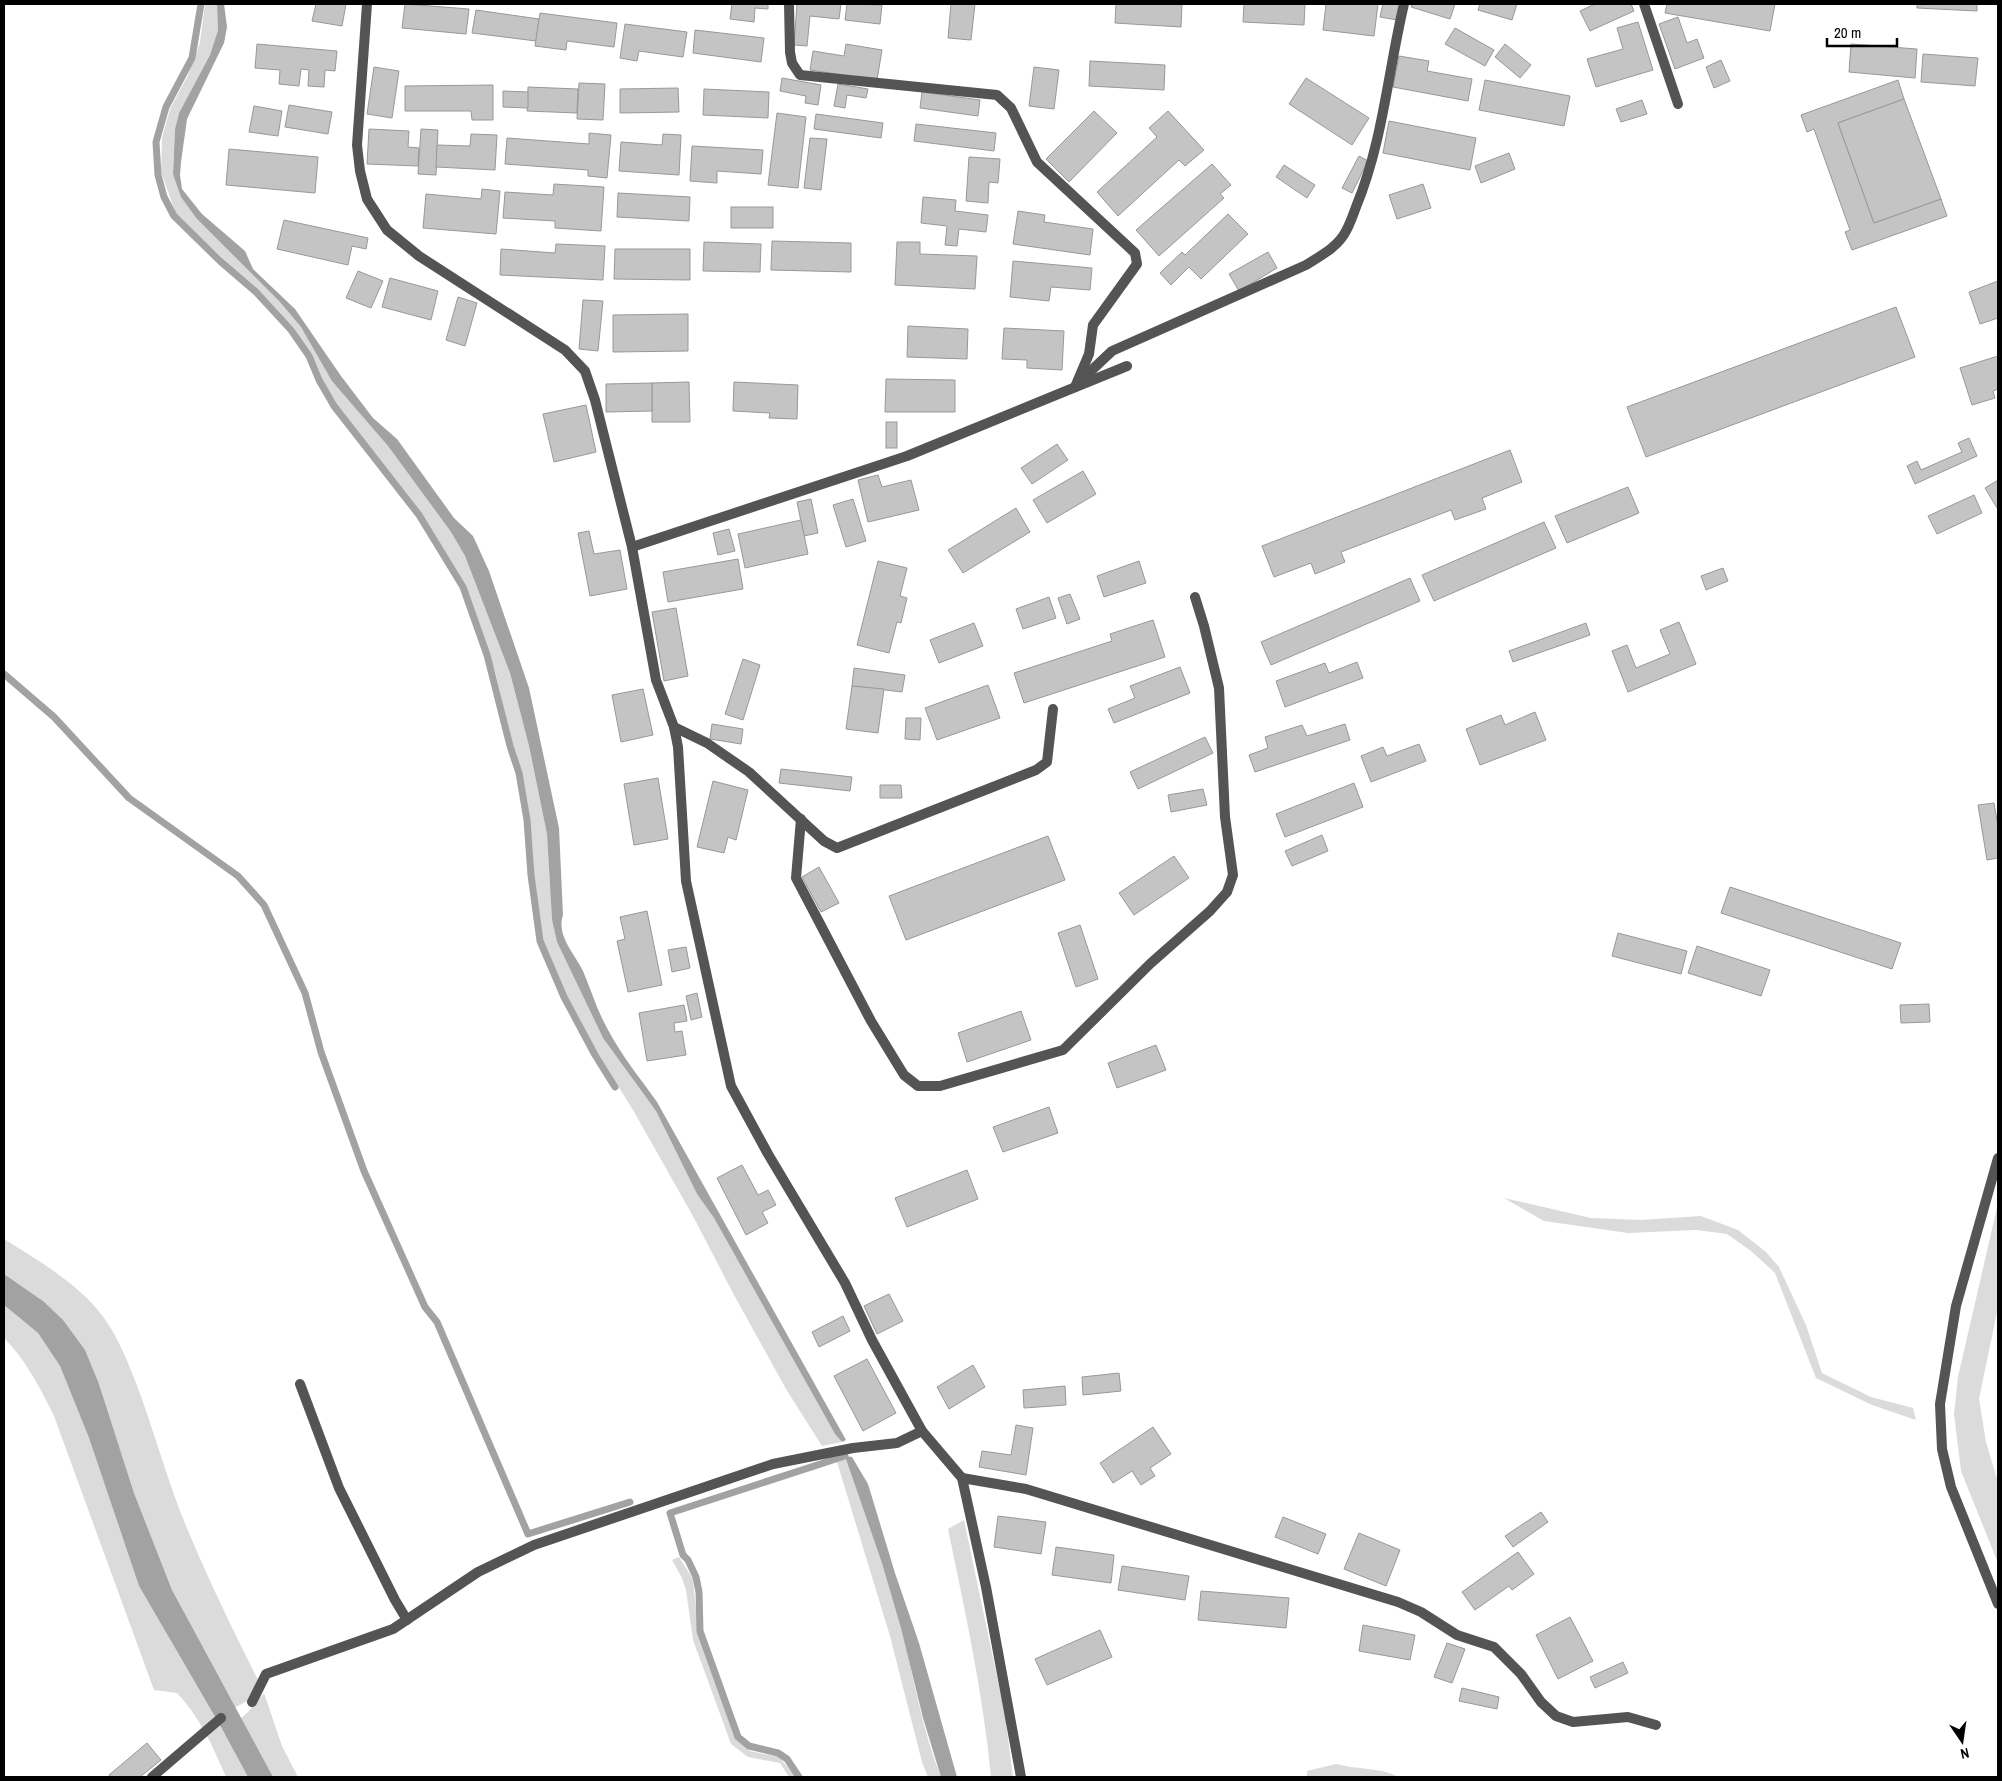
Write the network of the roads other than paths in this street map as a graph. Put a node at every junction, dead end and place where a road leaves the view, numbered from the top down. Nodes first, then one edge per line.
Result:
1 (367, 4) edge
2 (789, 4) edge
3 (1404, 4) edge
4 (1644, 4) edge
5 (1678, 104) dead end
6 (1127, 366) dead end
7 (1075, 387) junction
8 (632, 547) junction
9 (1195, 597) dead end
10 (1053, 709) dead end
11 (674, 728) junction
12 (800, 819) junction
13 (1998, 1158) edge
14 (300, 1384) dead end
15 (922, 1431) junction
16 (962, 1478) junction
17 (1998, 1604) edge
18 (407, 1620) junction
19 (252, 1702) dead end
20 (221, 1718) dead end
21 (1656, 1724) dead end
22 (152, 1777) edge
23 (1021, 1777) edge

1 - 8 street
2 - 7 street
3 - 7 street
4 - 5 street
6 - 7 street
7 - 8 street
8 - 11 street
9 - 12 street
10 - 12 street
11 - 12 street
11 - 15 street
13 - 17 street
14 - 18 street
15 - 16 street
15 - 18 street
16 - 21 street
16 - 23 street
18 - 19 street
20 - 22 street

